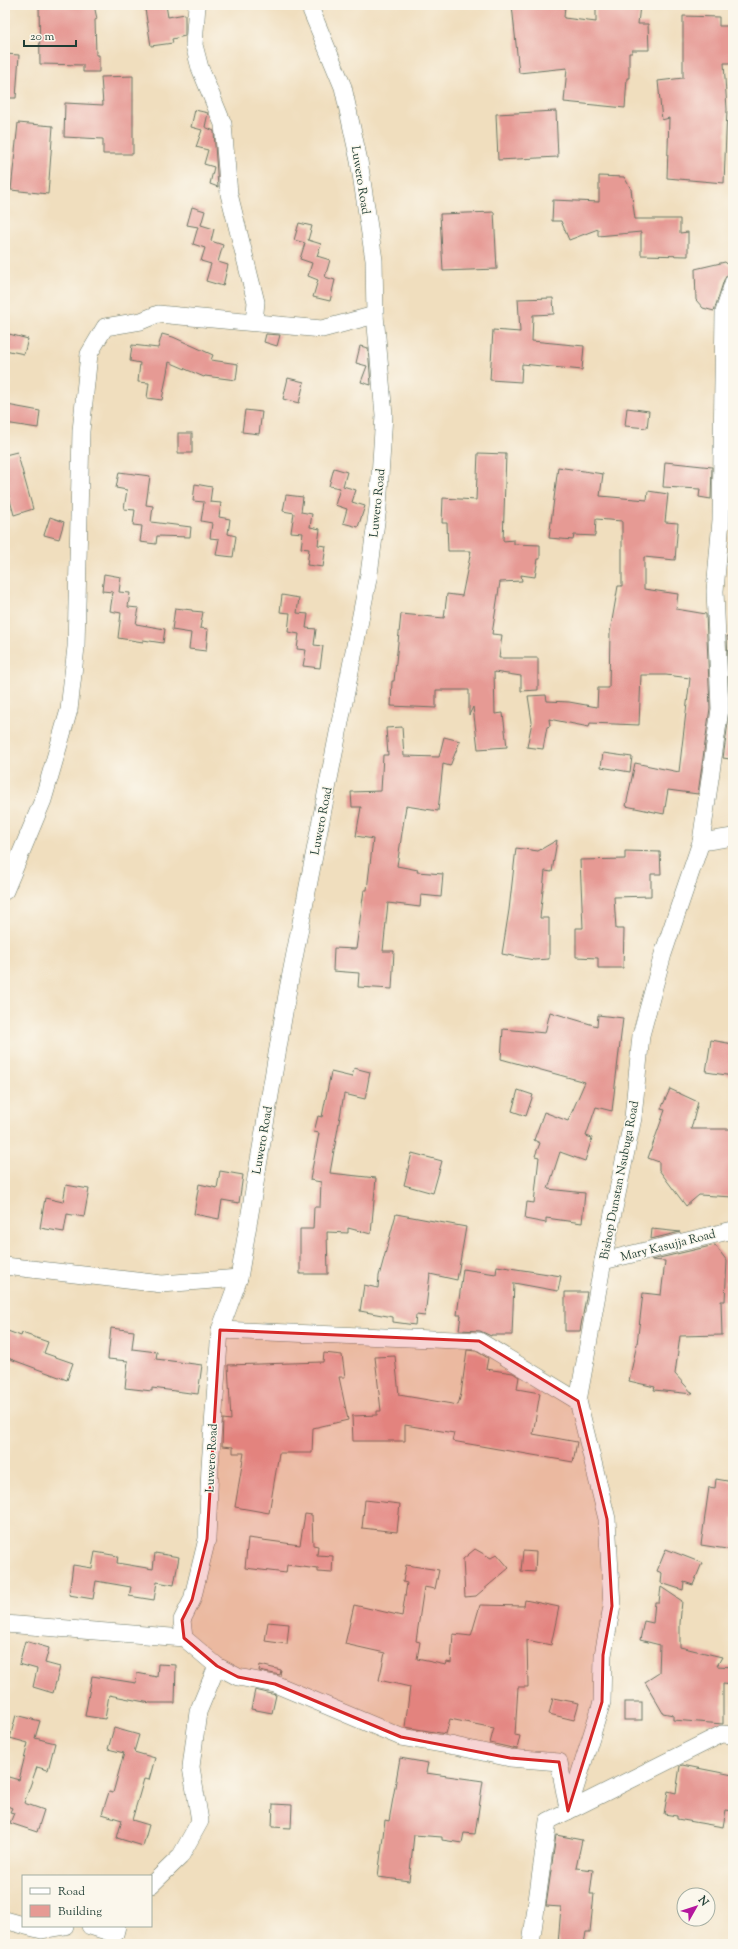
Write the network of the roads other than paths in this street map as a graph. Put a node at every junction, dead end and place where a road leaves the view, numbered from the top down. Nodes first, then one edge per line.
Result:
1 (197, 5) edge
2 (309, 5) edge
3 (733, 283) edge
4 (375, 315) junction
5 (254, 322) junction
6 (727, 519) edge
7 (733, 838) edge
8 (701, 842) junction
9 (5, 891) edge
10 (733, 1230) edge
11 (603, 1261) junction
12 (5, 1266) edge
13 (239, 1278) junction
14 (220, 1330) junction
15 (578, 1400) junction
16 (5, 1624) edge
17 (184, 1638) junction
18 (217, 1666) junction
19 (733, 1734) edge
20 (568, 1811) junction
21 (152, 1884) edge
22 (5, 1920) edge
23 (22, 1925) edge
24 (30, 1927) edge
25 (59, 1927) edge
26 (93, 1927) edge
27 (116, 1927) edge
28 (531, 1944) edge

1 - 5 street
2 - 4 street, Luwero Road
3 - 6 street, Bishop Dunstan Nsubuga Road
4 - 5 street
4 - 13 street, Luwero Road
5 - 9 street
6 - 8 street, Bishop Dunstan Nsubuga Road
7 - 8 street
8 - 11 street, Bishop Dunstan Nsubuga Road
10 - 11 street, Mary Kasujja Road
11 - 15 street, Bishop Dunstan Nsubuga Road
12 - 13 street
13 - 14 street, Luwero Road
14 - 15 street
14 - 17 street, Luwero Road
15 - 20 street, Bishop Dunstan Nsubuga Road
16 - 17 street
17 - 18 street
18 - 20 street
18 - 21 street
19 - 20 street
20 - 28 street
22 - 23 street
24 - 25 street
26 - 27 street

